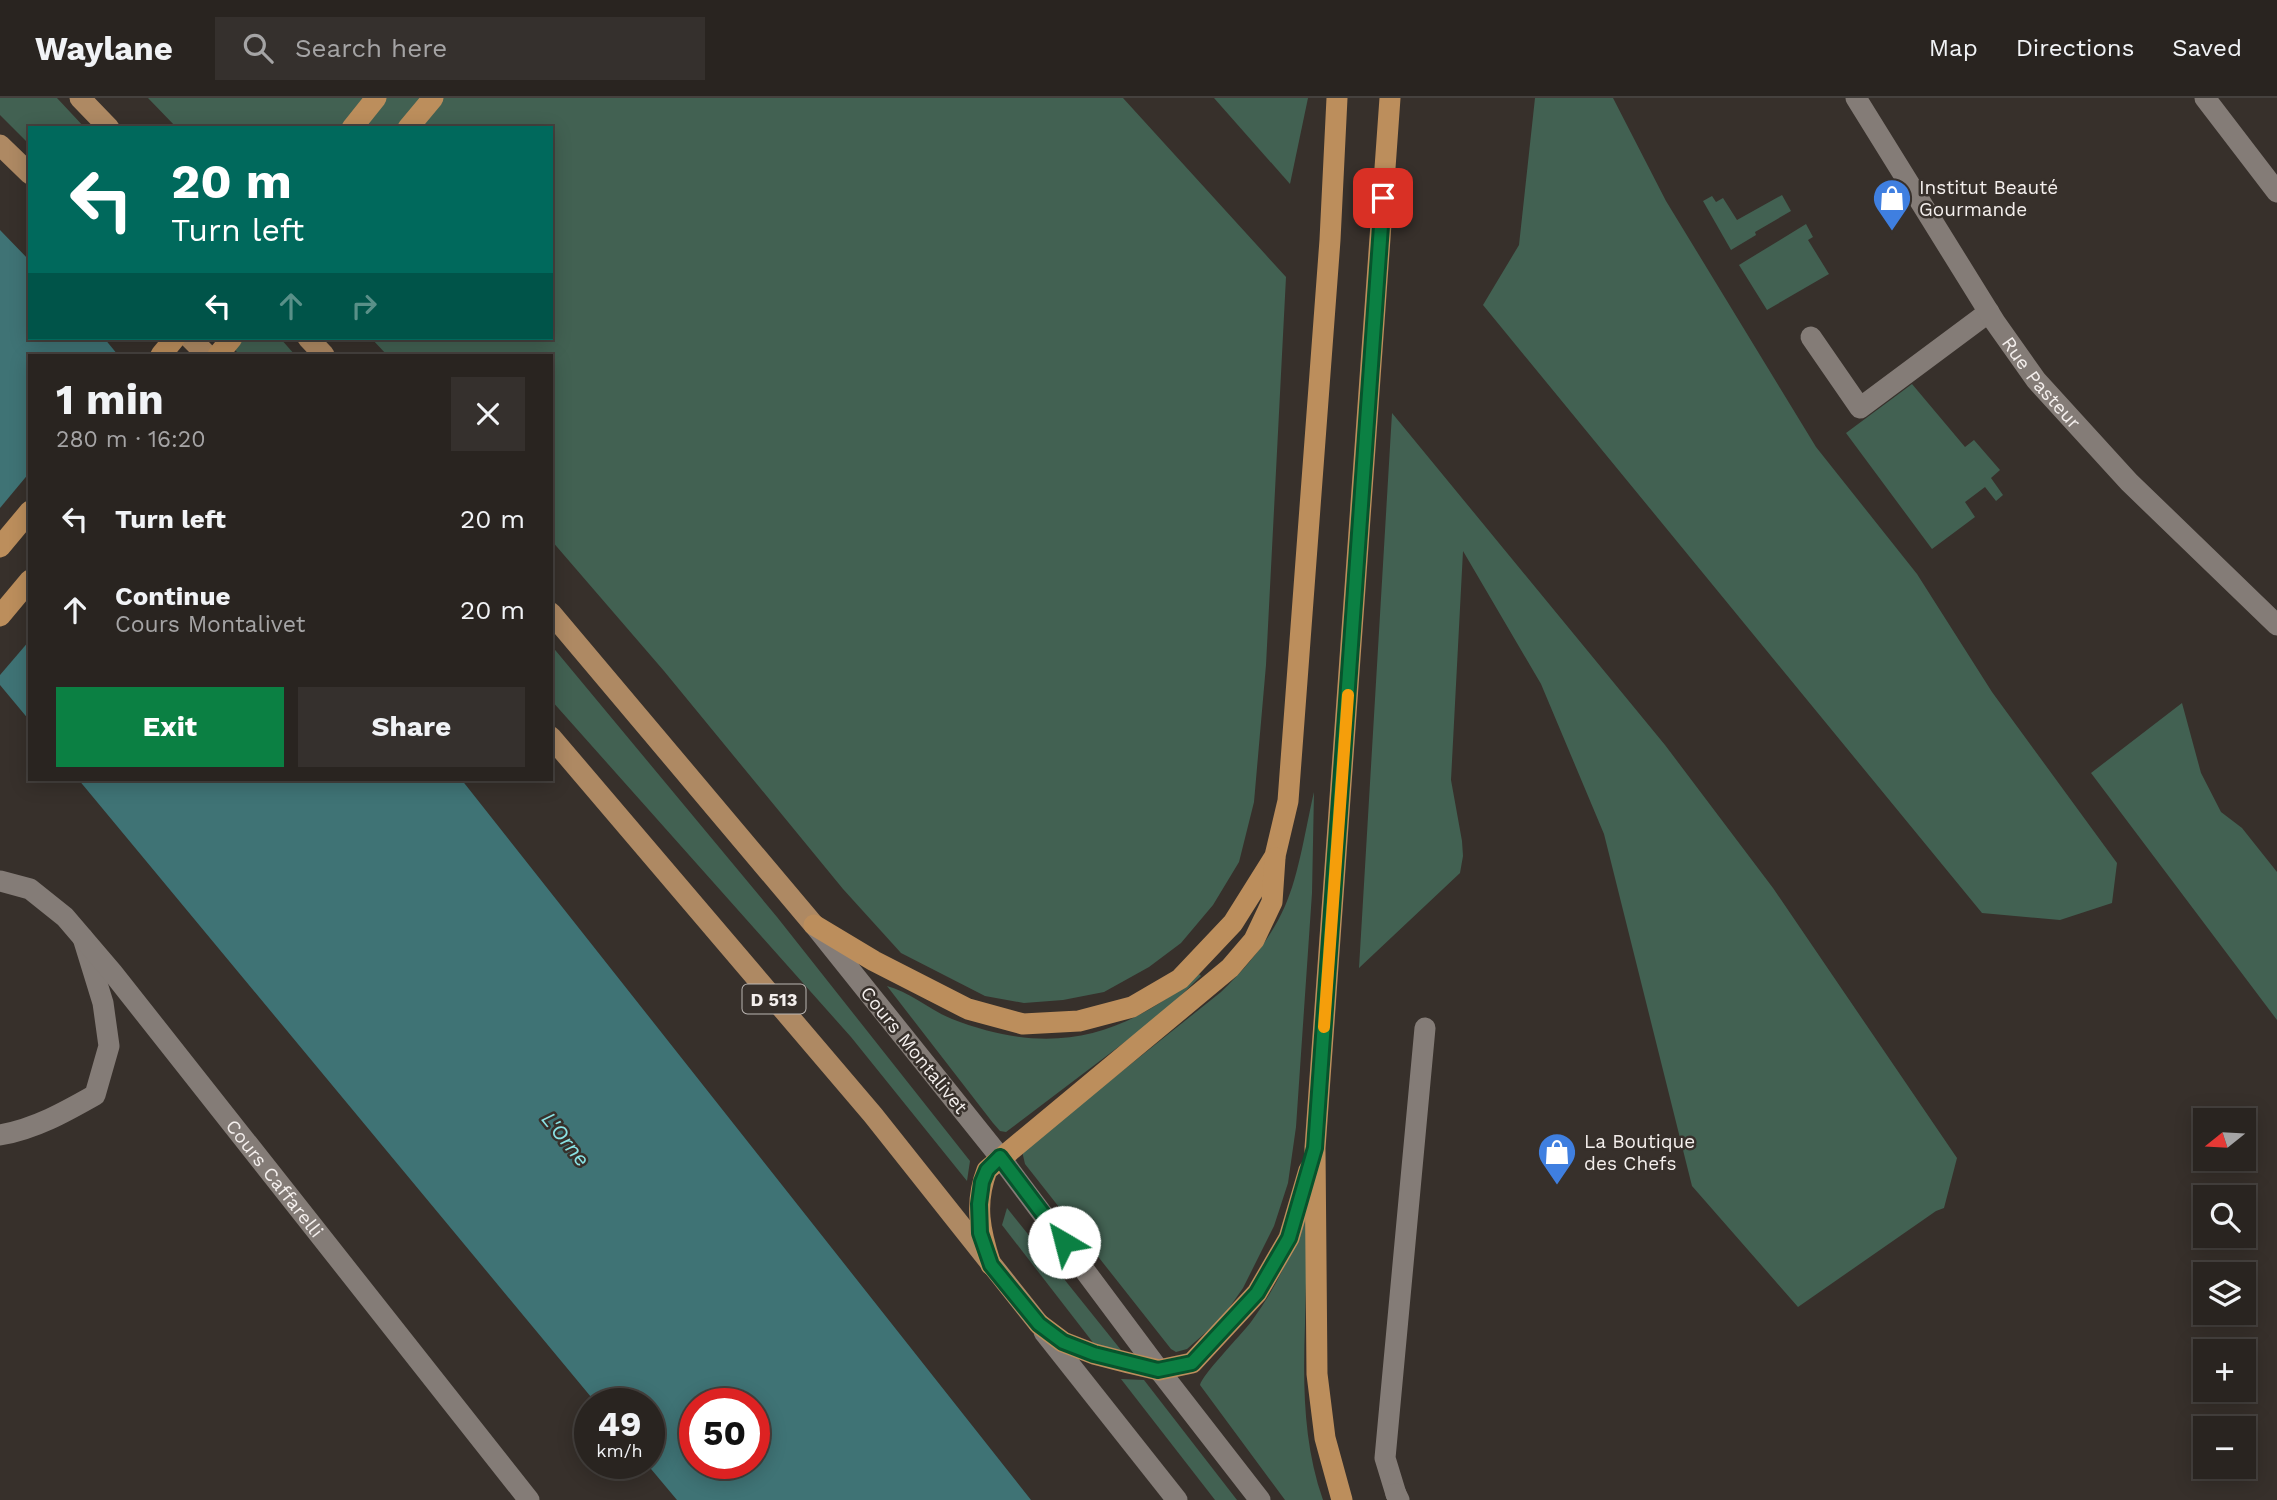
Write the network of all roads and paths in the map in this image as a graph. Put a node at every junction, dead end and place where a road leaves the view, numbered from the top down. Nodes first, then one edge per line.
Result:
1 (80, 98) edge
2 (376, 98) edge
3 (433, 98) edge
4 (1337, 98) edge
5 (1390, 98) edge
6 (1856, 98) edge
7 (2205, 98) edge
8 (107, 126) edge
9 (354, 126) edge
10 (410, 126) edge
11 (0, 145) edge
12 (28, 172) edge
13 (2277, 192) edge
14 (1989, 312) junction
15 (1811, 337) dead end
16 (173, 340) edge
17 (192, 340) edge
18 (230, 340) edge
19 (310, 340) edge
20 (162, 354) edge
21 (206, 354) edge
22 (219, 354) edge
23 (323, 354) edge
24 (28, 513) edge
25 (0, 547) edge
26 (28, 582) edge
27 (553, 615) edge
28 (0, 616) edge
29 (2277, 625) edge
30 (553, 739) edge
31 (1275, 856) junction
32 (0, 881) edge
33 (814, 925) junction
34 (83, 938) junction
35 (1425, 1028) dead end
36 (0, 1135) edge
37 (1315, 1148) junction
38 (1000, 1157) junction
39 (991, 1265) junction
40 (1039, 1324) junction
41 (1158, 1370) junction
42 (1397, 1497) edge
43 (529, 1500) edge
44 (1177, 1500) edge
45 (1260, 1500) edge
46 (1342, 1500) edge

1 - 8 main road
2 - 9 highway
3 - 10 highway
4 - 31 highway
5 - 37 highway
6 - 14 main road, Rue Pasteur
7 - 13 main road
11 - 12 main road
14 - 15 main road
14 - 29 main road, Rue Pasteur
16 - 20 highway
17 - 21 main road
18 - 22 highway
19 - 23 main road
24 - 25 highway
26 - 28 highway
27 - 33 main road, Cours Montalivet
30 - 39 main road, D 513
31 - 33 highway
31 - 38 highway
32 - 34 main road, Cours Caffarelli
33 - 38 main road, Cours Montalivet
34 - 36 main road
34 - 43 main road, Cours Caffarelli
35 - 42 main road
37 - 41 highway
37 - 46 highway
38 - 39 highway
38 - 41 main road, Cours Montalivet
39 - 40 main road, D 513
40 - 41 highway
40 - 44 main road, D 513
41 - 45 main road, Cours Montalivet

